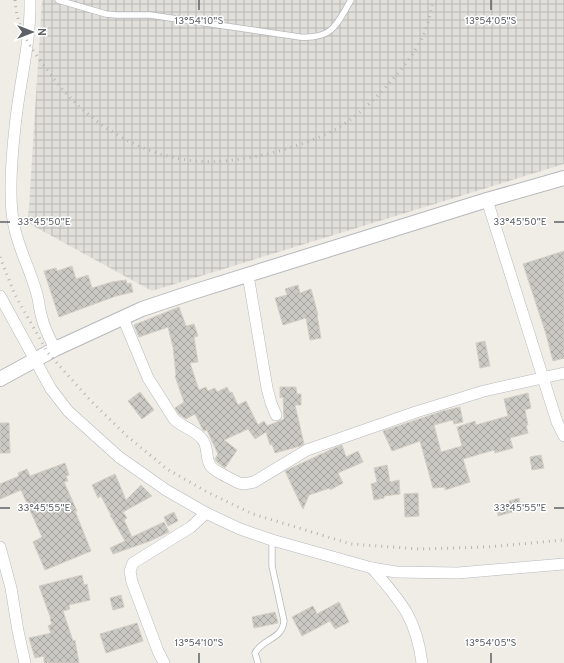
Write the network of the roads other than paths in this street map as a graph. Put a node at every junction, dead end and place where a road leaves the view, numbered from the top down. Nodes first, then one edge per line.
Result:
1 (30, 0) edge
2 (58, 0) edge
3 (351, 0) edge
4 (564, 178) edge
5 (487, 200) junction
6 (248, 275) junction
7 (0, 296) edge
8 (123, 318) junction
9 (55, 349) junction
10 (35, 360) junction
11 (564, 373) edge
12 (543, 377) junction
13 (0, 379) edge
14 (276, 416) dead end
15 (564, 436) edge
16 (206, 513) junction
17 (272, 540) junction
18 (0, 547) edge
19 (564, 564) edge
20 (372, 568) junction
21 (25, 663) edge
22 (164, 663) edge
23 (258, 663) edge
24 (422, 663) edge

1 - 9 street
2 - 3 lane
4 - 5 street
5 - 6 street
5 - 12 street
6 - 8 street
6 - 14 street
7 - 10 street
8 - 9 street
8 - 12 street
9 - 10 street
10 - 13 street
10 - 16 street
11 - 12 street
12 - 15 street
16 - 17 street
16 - 22 street
17 - 20 street
17 - 23 lane
18 - 21 street
19 - 20 street
20 - 24 street

